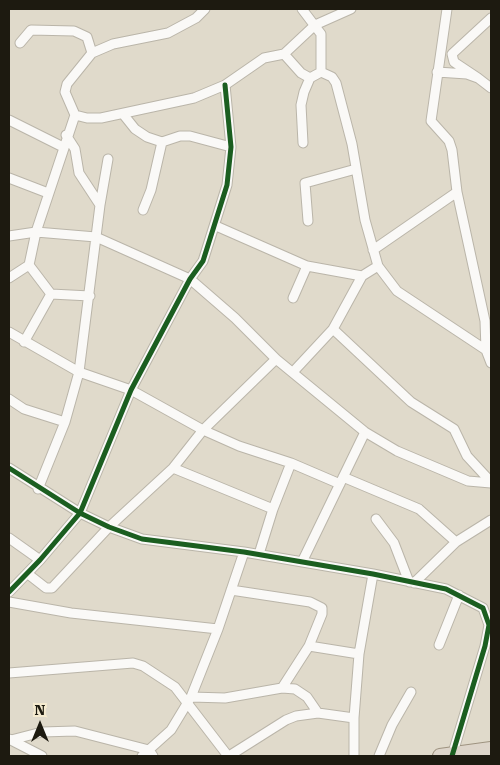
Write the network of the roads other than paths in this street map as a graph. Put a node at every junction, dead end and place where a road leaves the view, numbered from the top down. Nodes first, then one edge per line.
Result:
1 (205, 9) edge
2 (302, 9) edge
3 (351, 9) edge
4 (448, 9) edge
5 (491, 18) edge
6 (315, 25) junction
7 (20, 43) dead end
8 (92, 53) junction
9 (284, 54) junction
10 (321, 72) junction
11 (437, 72) junction
12 (310, 78) junction
13 (478, 78) junction
14 (225, 85) junction
15 (491, 88) edge
16 (123, 114) junction
17 (75, 115) junction
18 (9, 120) edge
19 (66, 135) junction
20 (162, 142) junction
21 (303, 142) dead end
22 (62, 147) junction
23 (231, 148) junction
24 (108, 159) dead end
25 (356, 169) junction
26 (9, 178) edge
27 (457, 192) junction
28 (48, 193) junction
29 (100, 205) junction
30 (143, 210) dead end
31 (308, 221) dead end
32 (216, 226) junction
33 (36, 232) junction
34 (9, 236) edge
35 (96, 237) junction
36 (373, 250) junction
37 (29, 265) junction
38 (307, 266) junction
39 (378, 266) junction
40 (362, 276) junction
41 (9, 278) edge
42 (190, 279) junction
43 (51, 294) junction
44 (90, 296) junction
45 (293, 298) dead end
46 (334, 329) junction
47 (9, 332) edge
48 (24, 342) junction
49 (486, 350) junction
50 (276, 359) junction
51 (491, 363) edge
52 (79, 372) junction
53 (293, 372) junction
54 (131, 390) junction
55 (9, 399) edge
56 (65, 422) junction
57 (203, 430) junction
58 (365, 432) junction
59 (290, 463) junction
60 (9, 468) edge
61 (173, 468) junction
62 (341, 480) junction
63 (491, 482) edge
64 (38, 489) junction
65 (272, 510) junction
66 (80, 513) junction
67 (376, 519) dead end
68 (491, 520) edge
69 (109, 527) junction
70 (9, 538) edge
71 (456, 542) junction
72 (244, 552) junction
73 (259, 554) junction
74 (40, 560) junction
75 (302, 562) junction
76 (28, 574) junction
77 (373, 574) junction
78 (411, 582) junction
79 (231, 590) junction
80 (9, 592) edge
81 (459, 595) junction
82 (9, 602) edge
83 (487, 607) edge
84 (490, 625) edge
85 (218, 629) junction
86 (439, 645) dead end
87 (309, 646) junction
88 (359, 654) junction
89 (9, 673) edge
90 (282, 688) junction
91 (411, 692) dead end
92 (189, 700) junction
93 (318, 713) junction
94 (354, 718) junction
95 (10, 739) edge
96 (491, 750) edge
97 (148, 754) edge
98 (42, 756) edge
99 (229, 756) edge
100 (354, 756) edge
101 (379, 756) edge
102 (448, 756) edge

1 - 8 street
2 - 6 street
3 - 6 street
4 - 11 street
5 - 13 street
6 - 9 street
6 - 10 street
7 - 8 street
8 - 17 street
9 - 12 street
9 - 14 street
10 - 12 street
10 - 25 street
11 - 13 street
11 - 27 street
12 - 21 street
13 - 15 street
14 - 16 street
14 - 23 street
16 - 17 street
16 - 20 street
17 - 19 street
18 - 22 street
19 - 22 street
19 - 29 street
20 - 23 street
20 - 30 street
22 - 28 street
23 - 32 street
24 - 29 street
25 - 31 street
25 - 36 street
26 - 28 street
27 - 36 street
27 - 49 street
28 - 33 street
29 - 35 street
32 - 38 street
32 - 42 street
33 - 34 street
33 - 35 street
33 - 37 street
35 - 42 street
35 - 44 street
36 - 39 street
37 - 41 street
37 - 43 street
38 - 40 street
38 - 45 street
39 - 40 street
39 - 49 street
40 - 46 street
42 - 50 street
42 - 54 street
43 - 44 street
43 - 48 street
44 - 52 street
46 - 53 street
46 - 63 street
47 - 48 street
48 - 52 street
49 - 51 street
50 - 53 street
50 - 57 street
52 - 54 street
52 - 56 street
53 - 58 street
54 - 57 street
54 - 66 street
55 - 56 street
56 - 64 street
57 - 59 street
57 - 61 street
58 - 62 street
58 - 63 street
59 - 62 street
59 - 65 street
60 - 64 street
61 - 65 street
61 - 69 street
62 - 71 street
62 - 75 street
64 - 66 street
65 - 73 street
66 - 69 street
66 - 74 street
67 - 78 street
68 - 71 street
69 - 72 street
69 - 76 street
70 - 74 street
71 - 78 street
72 - 73 street
72 - 79 street
73 - 75 street
74 - 76 street
75 - 77 street
76 - 80 street
77 - 78 street
77 - 88 street
78 - 81 street
79 - 85 street
79 - 87 street
81 - 83 street
81 - 86 street
82 - 85 street
83 - 84 street
84 - 102 street
85 - 92 street
87 - 88 street
87 - 90 street
88 - 94 street
89 - 92 street
90 - 92 street
90 - 93 street
91 - 101 street
92 - 97 street
92 - 99 street
93 - 94 street
93 - 99 street
94 - 100 street
95 - 97 street
95 - 98 street
96 - 102 highway

